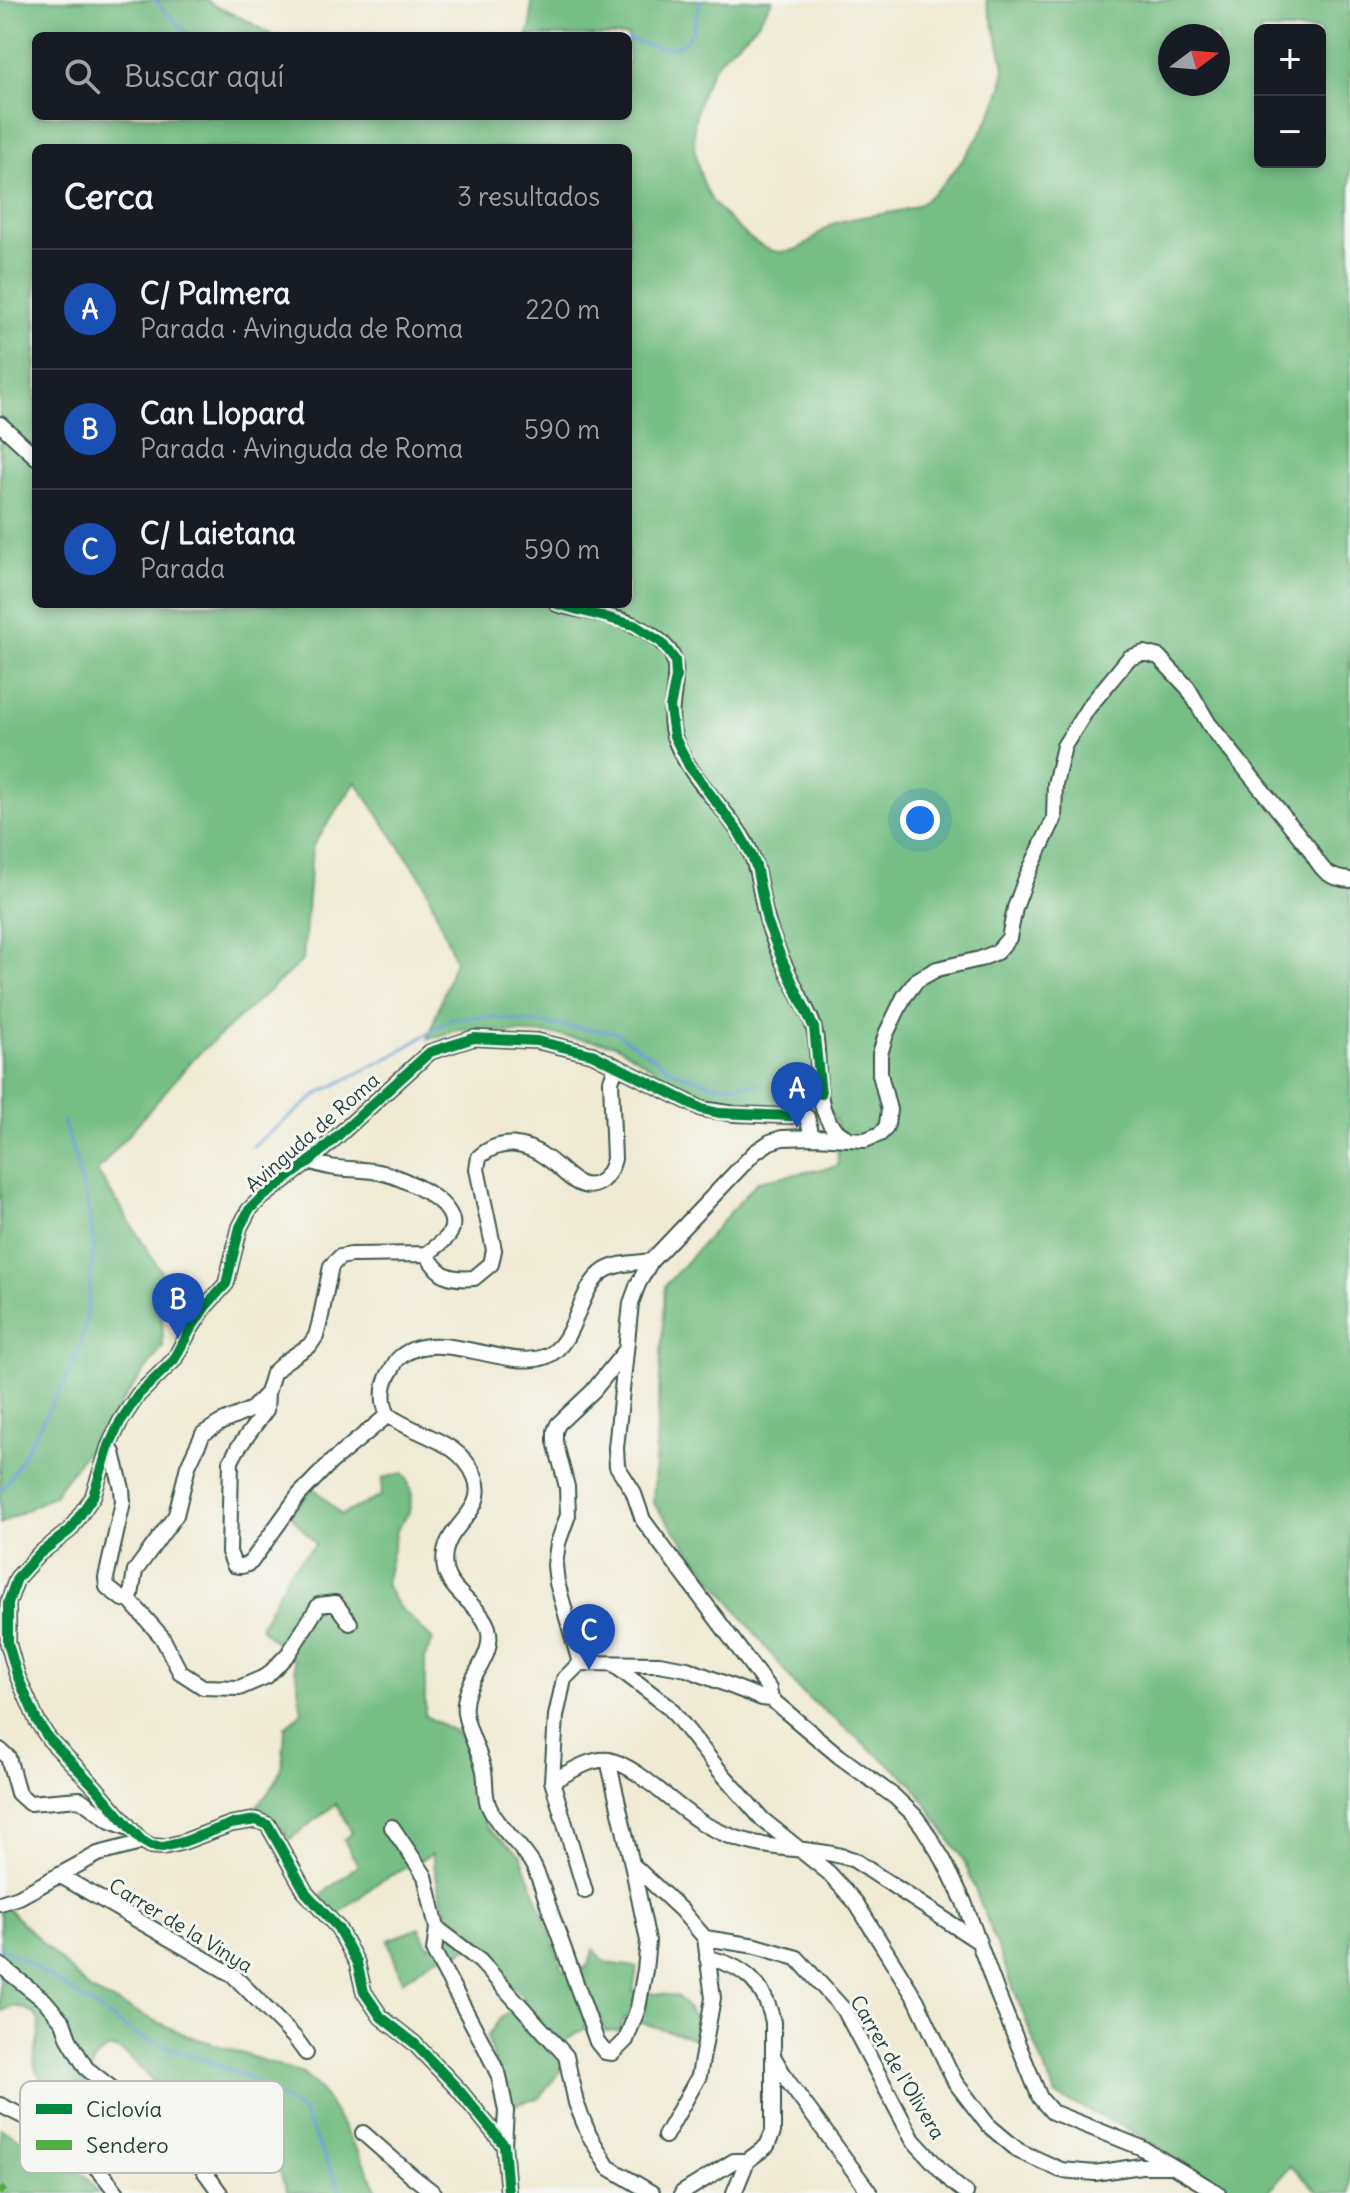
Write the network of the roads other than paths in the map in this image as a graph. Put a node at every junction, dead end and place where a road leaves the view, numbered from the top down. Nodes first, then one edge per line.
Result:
1 (0, 424) edge
2 (32, 453) edge
3 (573, 608) edge
4 (1350, 880) edge
5 (616, 1066) junction
6 (821, 1094) junction
7 (827, 1120) junction
8 (806, 1126) junction
9 (856, 1140) junction
10 (310, 1161) junction
11 (427, 1254) junction
12 (651, 1261) junction
13 (627, 1349) junction
14 (267, 1393) junction
15 (388, 1415) junction
16 (109, 1446) junction
17 (130, 1601) junction
18 (350, 1623) dead end
19 (580, 1663) junction
20 (613, 1664) junction
21 (771, 1699) junction
22 (0, 1750) edge
23 (608, 1760) junction
24 (552, 1781) junction
25 (392, 1827) dead end
26 (130, 1828) junction
27 (141, 1840) junction
28 (800, 1849) junction
29 (632, 1864) junction
30 (59, 1875) junction
31 (585, 1891) dead end
32 (0, 1903) edge
33 (437, 1928) junction
34 (705, 1938) junction
35 (979, 1943) junction
36 (707, 1958) junction
37 (0, 1965) edge
38 (306, 2053) dead end
39 (773, 2055) junction
40 (102, 2081) edge
41 (0, 2105) edge
42 (20, 2116) edge
43 (363, 2133) dead end
44 (665, 2136) dead end
45 (504, 2145) junction
46 (747, 2161) junction
47 (1172, 2166) junction
48 (102, 2173) edge
49 (206, 2173) edge
50 (117, 2193) edge
51 (220, 2193) edge
52 (434, 2193) edge
53 (508, 2193) edge
54 (652, 2193) edge
55 (682, 2193) edge
56 (734, 2193) edge
57 (870, 2193) edge
58 (966, 2193) edge
59 (1218, 2193) edge

1 - 2 street
3 - 6 street
4 - 9 street
5 - 8 street, Avinguda de Roma
5 - 10 street, Avinguda de Roma
5 - 11 street
6 - 7 street
6 - 8 street
7 - 8 street, Avinguda de Roma
7 - 8 street
7 - 9 street
8 - 9 street
8 - 12 street
10 - 11 street
10 - 16 street, Avinguda de Roma
11 - 14 street
12 - 13 street
12 - 15 street
13 - 19 street
13 - 21 street
14 - 15 street
14 - 17 street
15 - 29 street
16 - 17 street
16 - 26 street, Avinguda de Roma
17 - 18 street
19 - 20 street
19 - 24 street
20 - 21 street
20 - 28 street
21 - 35 street
22 - 26 street
23 - 24 street
23 - 28 street
23 - 29 street
24 - 31 street
25 - 33 street
26 - 27 street, Avinguda de Roma
27 - 30 street
27 - 45 street
28 - 35 street
28 - 47 street
29 - 34 street
30 - 32 street
30 - 38 street, Carrer de la Vinya
33 - 45 street
33 - 54 street
34 - 36 street
34 - 58 street, Carrer de l'Olivera
35 - 47 street
36 - 39 street
36 - 44 street
37 - 40 street
39 - 46 street
39 - 57 street
41 - 42 street
43 - 52 street
45 - 53 street
46 - 55 street
46 - 56 street
47 - 59 street
48 - 50 street
49 - 51 street

